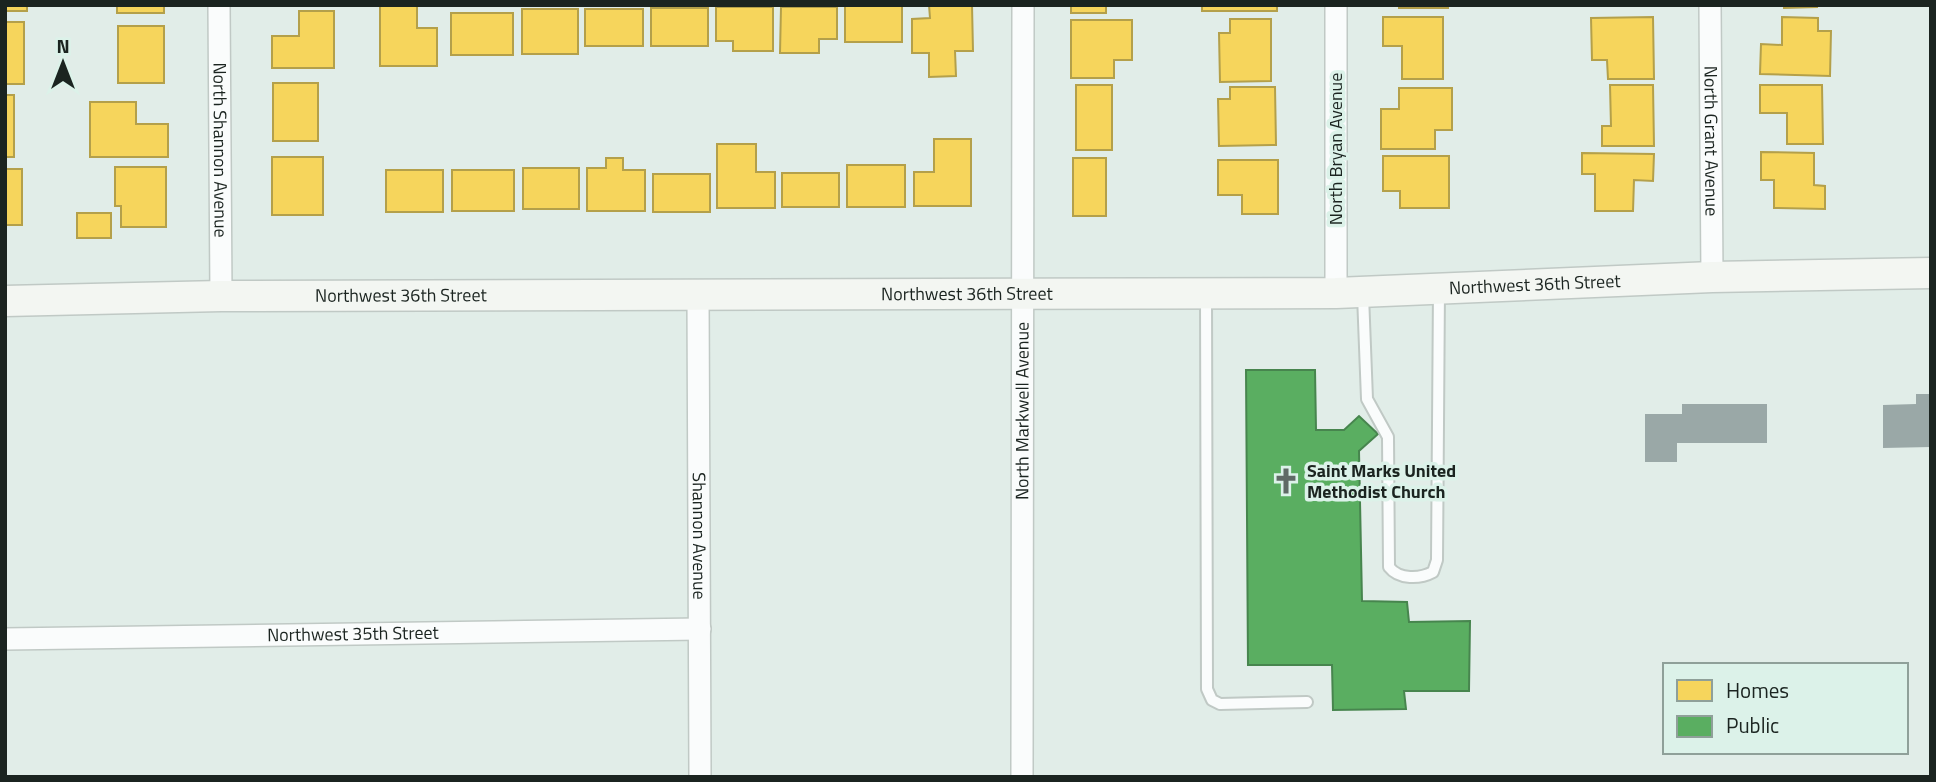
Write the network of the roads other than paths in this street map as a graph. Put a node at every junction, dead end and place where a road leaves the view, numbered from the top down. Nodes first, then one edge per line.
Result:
1 (219, 5) edge
2 (1023, 5) edge
3 (1336, 5) edge
4 (1710, 5) edge
5 (1931, 273) edge
6 (1712, 277) junction
7 (1439, 289) junction
8 (1206, 293) junction
9 (1350, 293) junction
10 (698, 294) junction
11 (1023, 294) junction
12 (221, 296) junction
13 (5, 301) edge
14 (700, 629) junction
15 (5, 639) edge
16 (1307, 702) dead end
17 (700, 777) edge
18 (1022, 777) edge

1 - 12 street, North Shannon Avenue
2 - 11 street, North Markwell Avenue
3 - 9 street, North Bryan Avenue
4 - 6 street, North Grant Avenue
5 - 6 street, Northwest 36th Street
6 - 7 street, Northwest 36th Street
7 - 9 street, Northwest 36th Street
7 - 9 lane
8 - 9 street, Northwest 36th Street
8 - 11 street, Northwest 36th Street
8 - 16 lane
10 - 11 street, Northwest 36th Street
10 - 12 street, Northwest 36th Street
10 - 14 street, Shannon Avenue
11 - 18 street, North Markwell Avenue
12 - 13 street, Northwest 36th Street
14 - 15 street, Northwest 35th Street
14 - 17 street, Shannon Avenue

